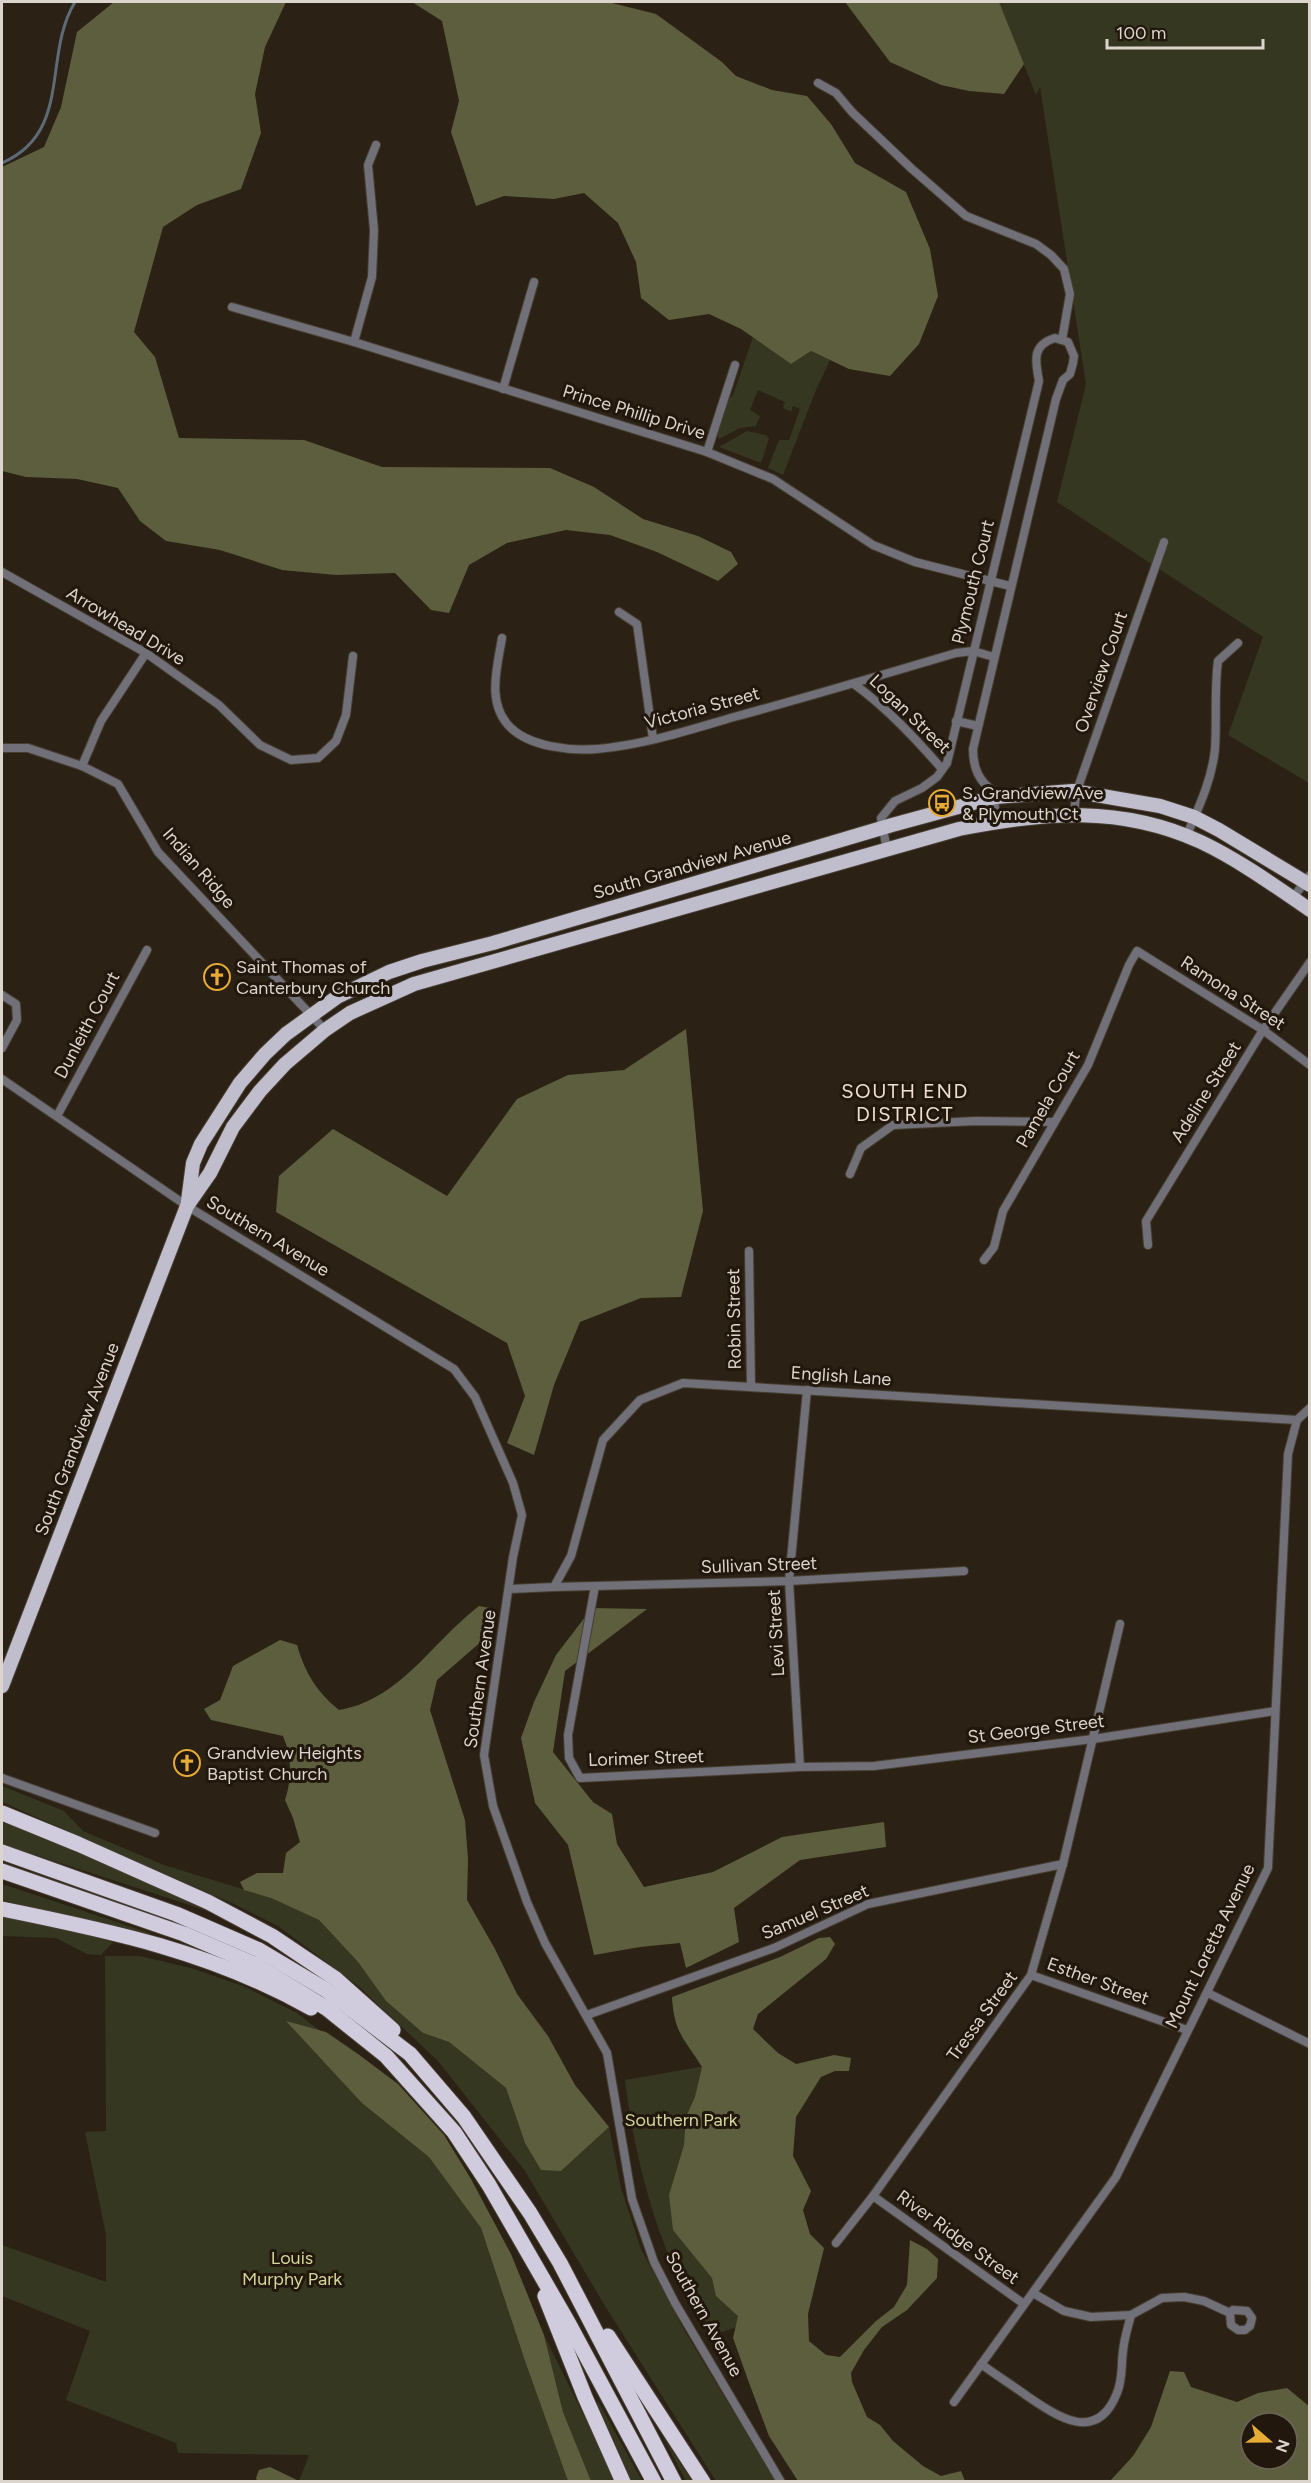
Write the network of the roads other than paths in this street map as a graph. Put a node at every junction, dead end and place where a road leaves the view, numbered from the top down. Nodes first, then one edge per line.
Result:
1 (818, 83) dead end
2 (376, 145) dead end
3 (534, 282) dead end
4 (232, 307) dead end
5 (1062, 340) junction
6 (354, 342) junction
7 (735, 365) dead end
8 (503, 389) junction
9 (707, 452) junction
10 (1164, 542) dead end
11 (2, 572) edge
12 (991, 581) junction
13 (1010, 586) junction
14 (618, 612) dead end
15 (979, 628) junction
16 (502, 638) dead end
17 (1238, 643) dead end
18 (973, 651) junction
19 (146, 653) junction
20 (956, 653) junction
21 (352, 656) dead end
22 (994, 657) junction
23 (854, 684) junction
24 (956, 721) junction
25 (978, 726) junction
26 (653, 740) junction
27 (2, 748) edge
28 (82, 766) junction
29 (942, 769) junction
30 (1076, 793) junction
31 (999, 795) junction
32 (1074, 815) junction
33 (1194, 818) junction
34 (996, 821) junction
35 (882, 826) junction
36 (1186, 837) junction
37 (887, 850) junction
38 (1308, 880) edge
39 (1292, 898) junction
40 (1310, 910) edge
41 (496, 942) junction
42 (147, 950) dead end
43 (1137, 951) joint
44 (501, 960) junction
45 (1310, 962) edge
46 (2, 995) edge
47 (311, 1015) junction
48 (325, 1030) junction
49 (1263, 1030) junction
50 (2, 1048) edge
51 (1310, 1065) edge
52 (2, 1079) edge
53 (57, 1116) junction
54 (1054, 1122) junction
55 (850, 1174) dead end
56 (188, 1206) junction
57 (1148, 1245) dead end
58 (749, 1251) dead end
59 (984, 1260) dead end
60 (752, 1386) junction
61 (807, 1390) junction
62 (1310, 1408) edge
63 (1297, 1420) junction
64 (964, 1571) dead end
65 (789, 1581) junction
66 (554, 1587) junction
67 (596, 1587) junction
68 (510, 1589) junction
69 (1120, 1624) dead end
70 (2, 1686) edge
71 (1275, 1711) junction
72 (1093, 1739) junction
73 (800, 1767) junction
74 (2, 1778) edge
75 (2, 1813) edge
76 (155, 1833) dead end
77 (2, 1852) edge
78 (1062, 1864) junction
79 (2, 1871) edge
80 (2, 1909) edge
81 (1031, 1975) junction
82 (1208, 1993) junction
83 (587, 2016) junction
84 (1187, 2030) junction
85 (1310, 2044) edge
86 (410, 2054) junction
87 (386, 2056) junction
88 (873, 2196) junction
89 (520, 2235) junction
90 (836, 2243) dead end
91 (560, 2263) junction
92 (1033, 2293) junction
93 (1024, 2304) junction
94 (1230, 2313) dead end
95 (1131, 2315) junction
96 (981, 2364) junction
97 (954, 2402) dead end
98 (624, 2481) edge
99 (654, 2481) edge
100 (674, 2481) edge
101 (703, 2481) edge
102 (781, 2481) edge

1 - 5 street
2 - 6 street
3 - 8 street
4 - 6 street, Prince Phillip Drive
5 - 12 street, Plymouth Court
5 - 13 street, Plymouth Court
6 - 8 street, Prince Phillip Drive
7 - 9 street
8 - 9 street, Prince Phillip Drive
9 - 12 street, Prince Phillip Drive
10 - 30 street, Overview Court
11 - 19 street, Arrowhead Drive
12 - 13 street, Prince Phillip Drive
12 - 15 street, Plymouth Court
13 - 22 street, Plymouth Court
14 - 26 street
15 - 18 street, Plymouth Court
15 - 20 street
16 - 26 street, Victoria Street
17 - 33 street
18 - 20 street, Victoria Street
18 - 22 street, Victoria Street
18 - 24 street, Plymouth Court
19 - 21 street, Arrowhead Drive
19 - 28 street
20 - 23 street, Victoria Street
22 - 25 street, Plymouth Court
23 - 26 street, Victoria Street
23 - 29 street, Logan Street
24 - 25 street
24 - 29 street, Plymouth Court
25 - 31 street, Plymouth Court
27 - 28 street, Indian Ridge
28 - 47 street, Indian Ridge
29 - 35 street, Plymouth Court
30 - 31 main road, South Grandview Avenue
30 - 32 street, Overview Court
30 - 33 main road, South Grandview Avenue
31 - 34 street
31 - 35 main road, South Grandview Avenue
32 - 34 main road, South Grandview Avenue
32 - 36 main road, South Grandview Avenue
33 - 36 street
33 - 38 main road, South Grandview Avenue
34 - 37 main road, South Grandview Avenue
35 - 37 street
35 - 41 main road, South Grandview Avenue
36 - 39 main road, South Grandview Avenue
37 - 44 main road, South Grandview Avenue
38 - 39 street
39 - 40 main road, South Grandview Avenue
41 - 44 main road
41 - 47 main road, South Grandview Avenue
42 - 53 street, Dunleith Court
43 - 49 street, Ramona Street
43 - 54 street, Pamela Court
44 - 48 main road, South Grandview Avenue
45 - 49 street, Adeline Street
46 - 50 street
47 - 48 street, Indian Ridge
47 - 56 main road, South Grandview Avenue
48 - 56 main road, South Grandview Avenue
49 - 51 street, Ramona Street
49 - 57 street, Adeline Street
52 - 53 street, Southern Avenue
53 - 56 street, Southern Avenue
54 - 55 street
54 - 59 street, Pamela Court
56 - 68 street, Southern Avenue
56 - 70 main road, South Grandview Avenue
58 - 60 street, Robin Street
60 - 61 street, English Lane
60 - 66 street, English Lane
61 - 63 street, English Lane
61 - 65 street, Levi Street
62 - 63 street
63 - 71 street, Mount Loretta Avenue
64 - 65 street, Sullivan Street
65 - 67 street, Sullivan Street
65 - 73 street, Levi Street
66 - 67 street, Sullivan Street
66 - 68 street
67 - 73 street, Lorimer Street
68 - 83 street, Southern Avenue
69 - 72 street, Tressa Street
71 - 72 street, St George Street
71 - 82 street, Mount Loretta Avenue
72 - 73 street, St George Street
72 - 78 street, Tressa Street
74 - 76 street
75 - 86 highway
77 - 86 highway
78 - 81 street, Tressa Street
78 - 83 street, Samuel Street
79 - 87 highway
80 - 87 highway
81 - 84 street, Esther Street
81 - 88 street, Tressa Street
82 - 84 street, Mount Loretta Avenue
82 - 85 street
83 - 102 street, Southern Avenue
84 - 92 street, Mount Loretta Avenue
86 - 91 highway
87 - 89 highway
88 - 90 street, Tressa Street
88 - 93 street, River Ridge Street
89 - 98 highway
89 - 99 highway
91 - 100 highway
91 - 101 highway
92 - 93 street, Mount Loretta Avenue
92 - 95 street, River Ridge Street
93 - 96 street, Mount Loretta Avenue
94 - 95 street, River Ridge Street
95 - 96 street
96 - 97 street, Mount Loretta Avenue

